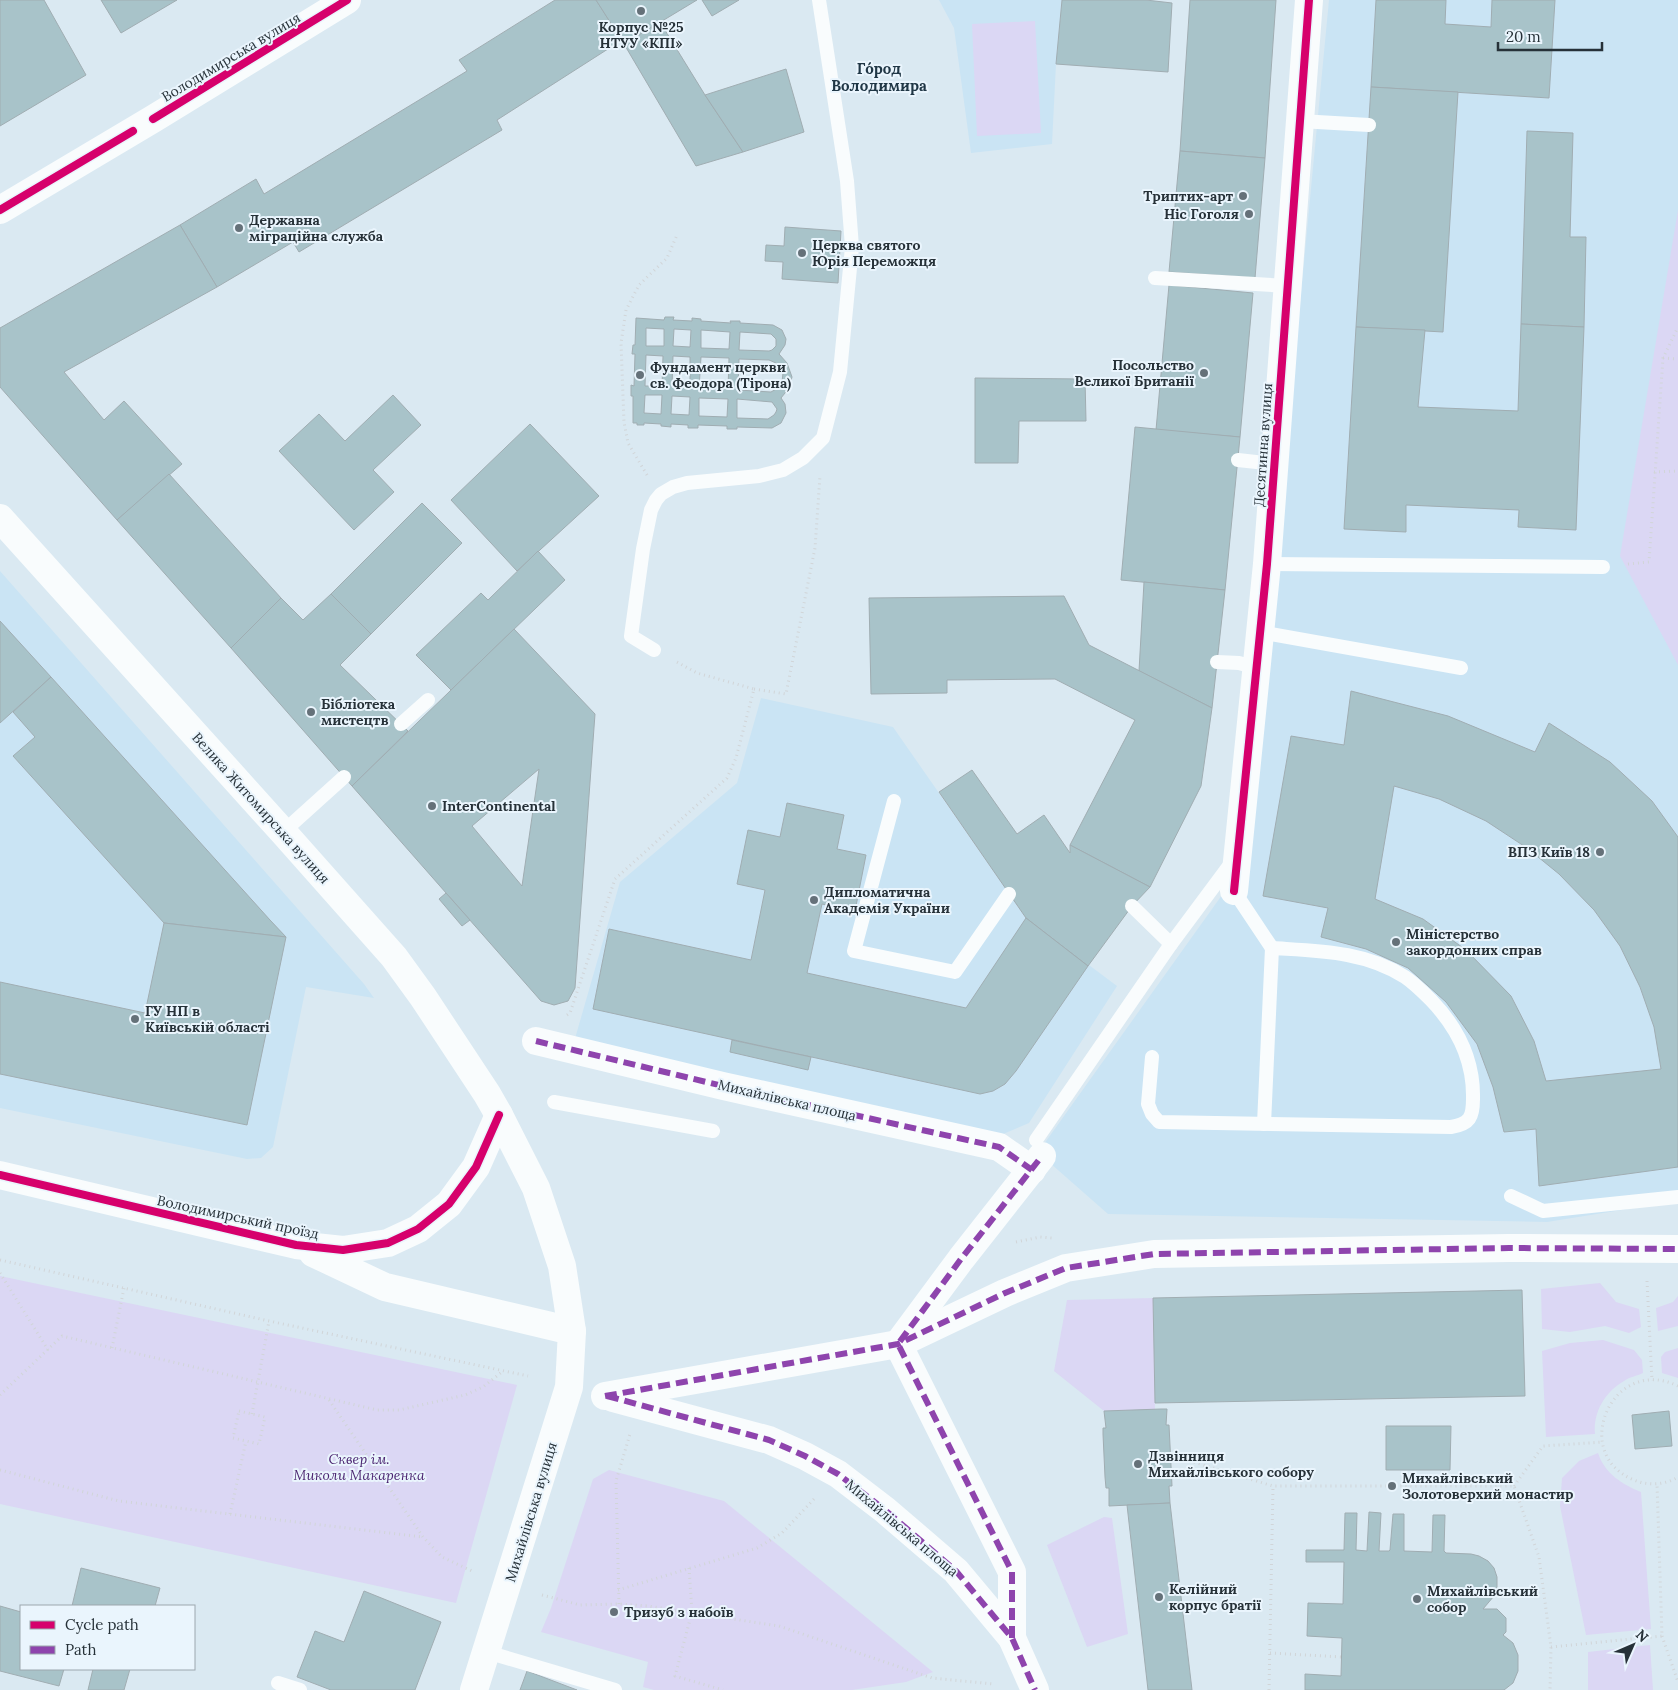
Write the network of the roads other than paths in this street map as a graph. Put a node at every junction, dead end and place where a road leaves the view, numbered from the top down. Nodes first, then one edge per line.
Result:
1 (347, 0) edge
2 (819, 0) edge
3 (1309, 0) edge
4 (1300, 121) junction
5 (1369, 126) dead end
6 (0, 210) edge
7 (1155, 278) dead end
8 (1288, 286) junction
9 (1238, 460) dead end
10 (1274, 464) junction
11 (0, 518) edge
12 (1267, 564) junction
13 (1603, 566) road end
14 (1260, 632) junction
15 (654, 650) road end
16 (1217, 662) dead end
17 (1257, 668) junction
18 (1461, 668) dead end
19 (428, 700) dead end
20 (401, 724) dead end
21 (344, 777) dead end
22 (894, 801) dead end
23 (283, 832) junction
24 (1238, 854) junction
25 (1234, 891) joint
26 (1009, 894) dead end
27 (1132, 906) dead end
28 (1171, 944) junction
29 (1272, 948) junction
30 (536, 1041) road end
31 (1152, 1057) dead end
32 (554, 1102) dead end
33 (500, 1115) junction
34 (1264, 1124) junction
35 (714, 1131) dead end
36 (1037, 1155) junction
37 (0, 1175) edge
38 (1511, 1196) dead end
39 (1678, 1197) edge
40 (296, 1245) junction
41 (1678, 1249) edge
42 (572, 1331) junction
43 (898, 1344) junction
44 (1012, 1638) junction
45 (487, 1652) junction
46 (278, 1683) dead end
47 (300, 1690) edge
48 (474, 1690) edge
49 (615, 1690) edge
50 (1035, 1690) edge

1 - 6 street, Володимирська вулиця
2 - 15 lane
3 - 4 street, Десятинна вулиця
4 - 5 lane
4 - 8 street, Десятинна вулиця
7 - 8 lane
8 - 10 street, Десятинна вулиця
9 - 10 lane
10 - 12 street, Десятинна вулиця
11 - 23 street, Велика Житомирська вулиця
12 - 13 lane
12 - 14 street, Десятинна вулиця
14 - 17 street, Десятинна вулиця
14 - 18 lane
16 - 17 lane
17 - 24 street, Десятинна вулиця
19 - 20 lane
21 - 23 lane
22 - 26 lane
23 - 33 street, Велика Житомирська вулиця
24 - 25 street, Десятинна вулиця
24 - 28 lane
25 - 29 lane, Десятинна вулиця
27 - 28 lane
28 - 36 lane
29 - 34 lane
29 - 34 lane
30 - 36 street, Михайлівська площа
31 - 34 lane
32 - 35 lane
33 - 40 street, Володимирський проїзд
33 - 42 street
36 - 43 street
37 - 40 street, Володимирський проїзд
38 - 39 lane
40 - 42 street, Володимирський проїзд
41 - 43 street
42 - 45 street, Михайлівська вулиця
43 - 44 street
43 - 44 street, Михайлівська площа
44 - 50 street
45 - 48 street, Михайлівська вулиця
45 - 49 lane
46 - 47 lane

